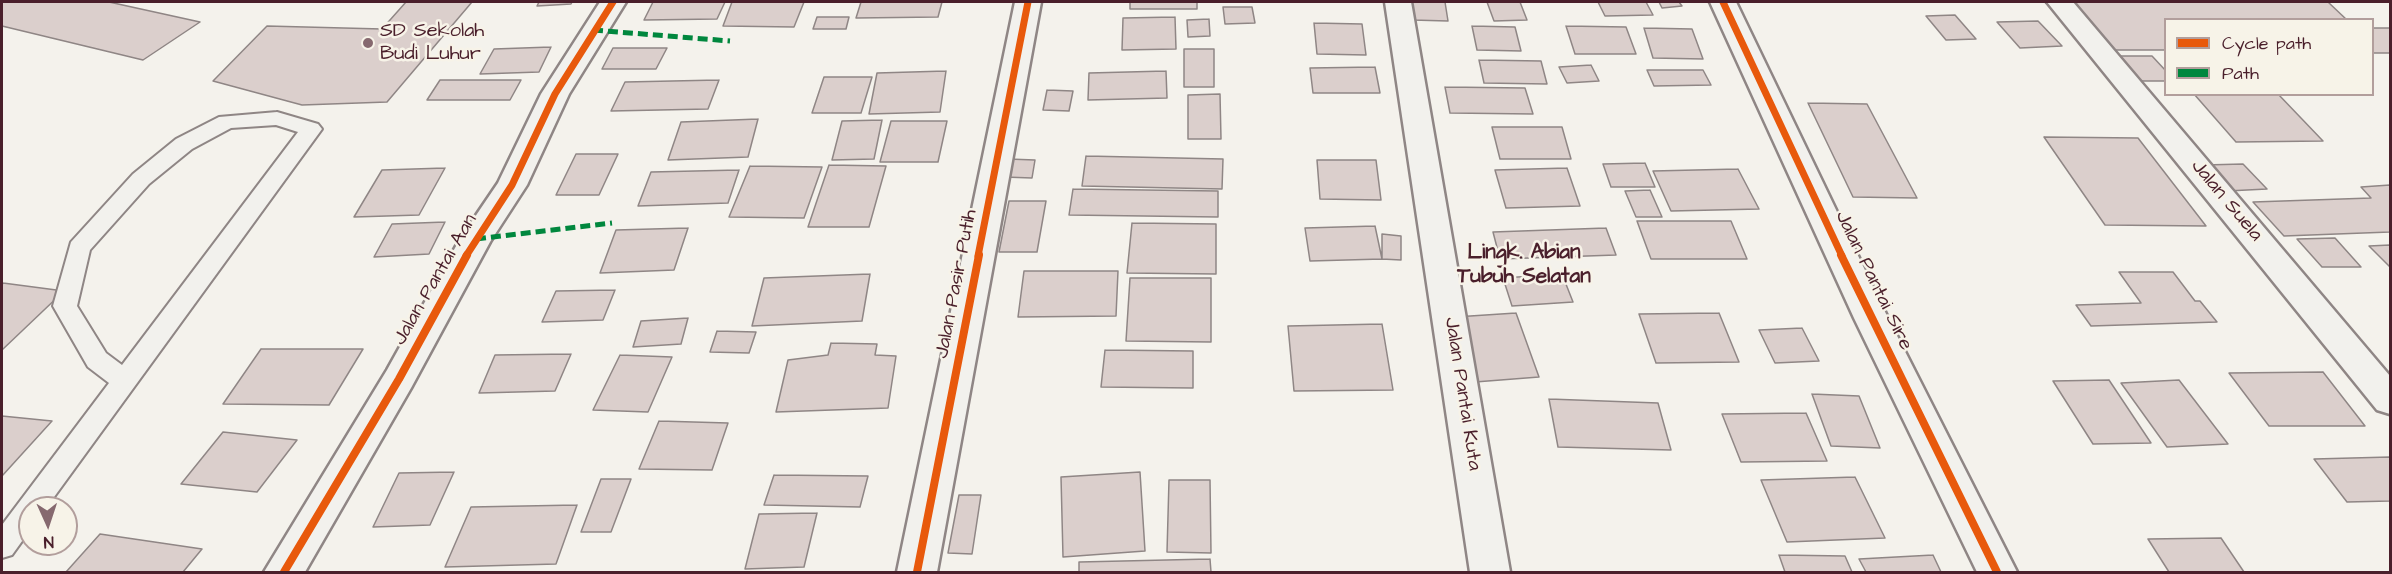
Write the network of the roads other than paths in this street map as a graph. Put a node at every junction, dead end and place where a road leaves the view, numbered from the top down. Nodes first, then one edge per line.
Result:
1 (613, 2) edge
2 (1028, 2) edge
3 (1398, 2) edge
4 (1723, 2) edge
5 (2060, 2) edge
6 (124, 381) junction
7 (2391, 400) edge
8 (2, 546) edge
9 (284, 573) edge
10 (917, 573) edge
11 (1490, 573) edge
12 (1997, 573) edge

1 - 9 street, Jalan Pantai Aan
2 - 10 street, Jalan Pasir Putih
3 - 11 street, Jalan Pantai Kuta
4 - 12 street, Jalan Pantai Sire
5 - 7 street, Jalan Suela
6 - 6 lane
6 - 8 lane

